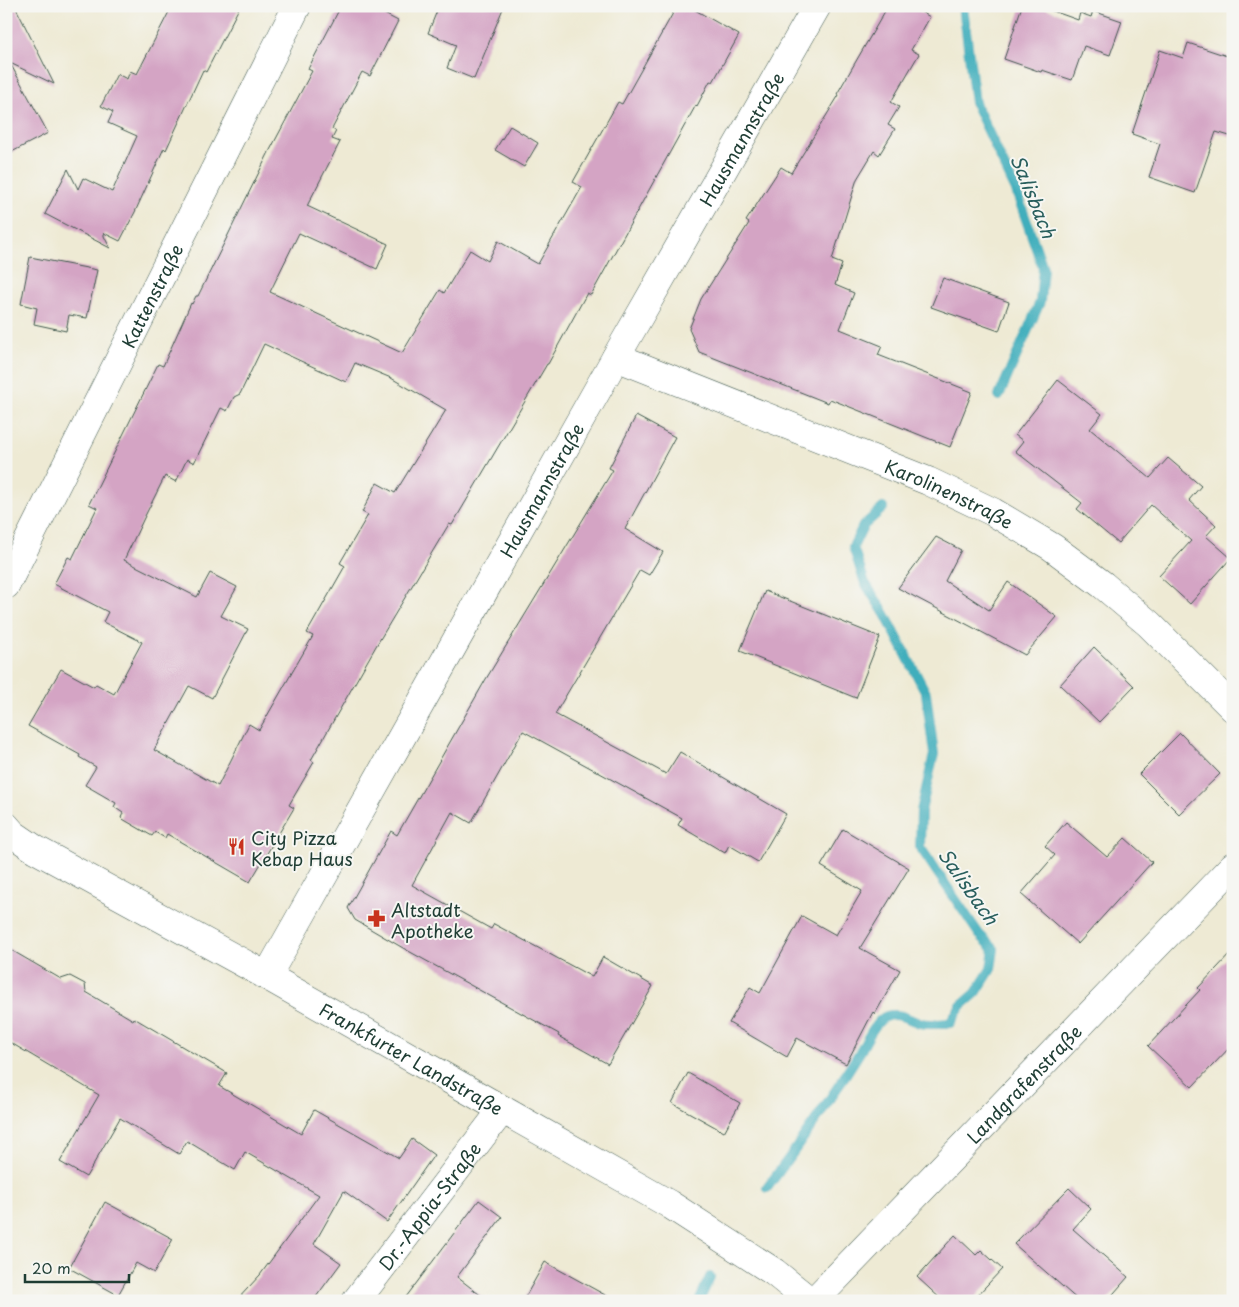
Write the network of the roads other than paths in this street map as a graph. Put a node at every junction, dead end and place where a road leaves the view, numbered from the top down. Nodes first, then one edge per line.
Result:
1 (297, 6) edge
2 (817, 6) edge
3 (616, 357) junction
4 (6, 585) edge
5 (1233, 708) edge
6 (6, 826) edge
7 (1233, 866) edge
8 (267, 976) junction
9 (502, 1110) junction
10 (356, 1301) edge
11 (810, 1301) edge
12 (814, 1301) edge

1 - 4 street, Kattenstraße
2 - 3 street, Hausmannstraße
3 - 5 street, Karolinenstraße
3 - 8 street, Hausmannstraße
6 - 8 street, Frankfurter Landstraße
7 - 12 street, Landgrafenstraße
8 - 9 street, Frankfurter Landstraße
9 - 10 street, Dr.-Appia-Straße
9 - 11 street, Frankfurter Landstraße

